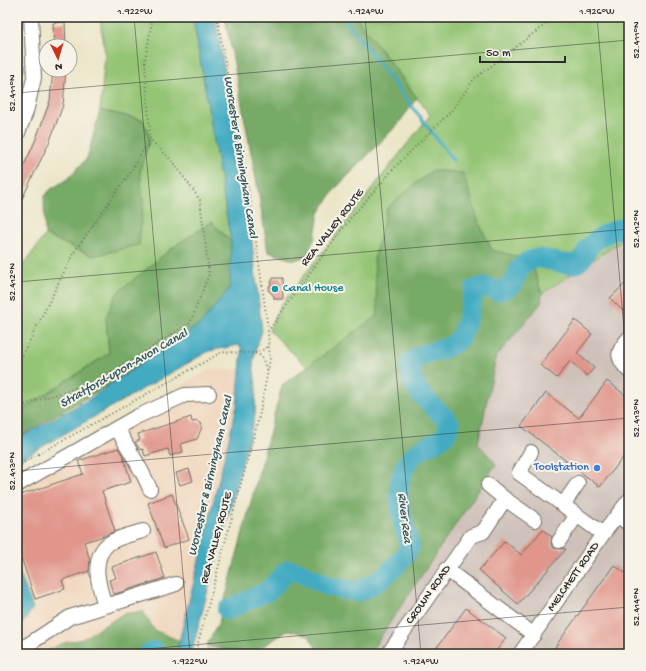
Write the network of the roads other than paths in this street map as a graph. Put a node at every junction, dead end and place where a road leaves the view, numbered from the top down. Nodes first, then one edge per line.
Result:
1 (31, 17) edge
2 (17, 135) edge
3 (629, 338) edge
4 (629, 371) edge
5 (209, 394) dead end
6 (117, 428) junction
7 (532, 452) dead end
8 (578, 483) dead end
9 (17, 485) edge
10 (488, 485) dead end
11 (150, 489) dead end
12 (505, 499) junction
13 (629, 500) edge
14 (563, 505) junction
15 (577, 514) junction
16 (618, 515) junction
17 (535, 520) dead end
18 (629, 524) edge
19 (143, 531) dead end
20 (604, 534) junction
21 (558, 540) dead end
22 (446, 569) junction
23 (176, 584) dead end
24 (105, 606) junction
25 (534, 635) junction
26 (17, 652) edge
27 (388, 654) edge
28 (520, 654) edge

1 - 2 street
3 - 4 street
5 - 6 street
6 - 9 street
6 - 11 street
7 - 14 street
8 - 14 street
10 - 12 street
12 - 17 street
12 - 22 street, CROWN ROAD
13 - 16 street, MELCHETT ROAD
14 - 15 street
15 - 20 street
15 - 21 street
16 - 18 street
16 - 20 street, MELCHETT ROAD
19 - 24 street
20 - 25 street, MELCHETT ROAD
22 - 25 street
22 - 27 street, CROWN ROAD
23 - 24 street
24 - 26 street
25 - 28 street, MELCHETT ROAD

